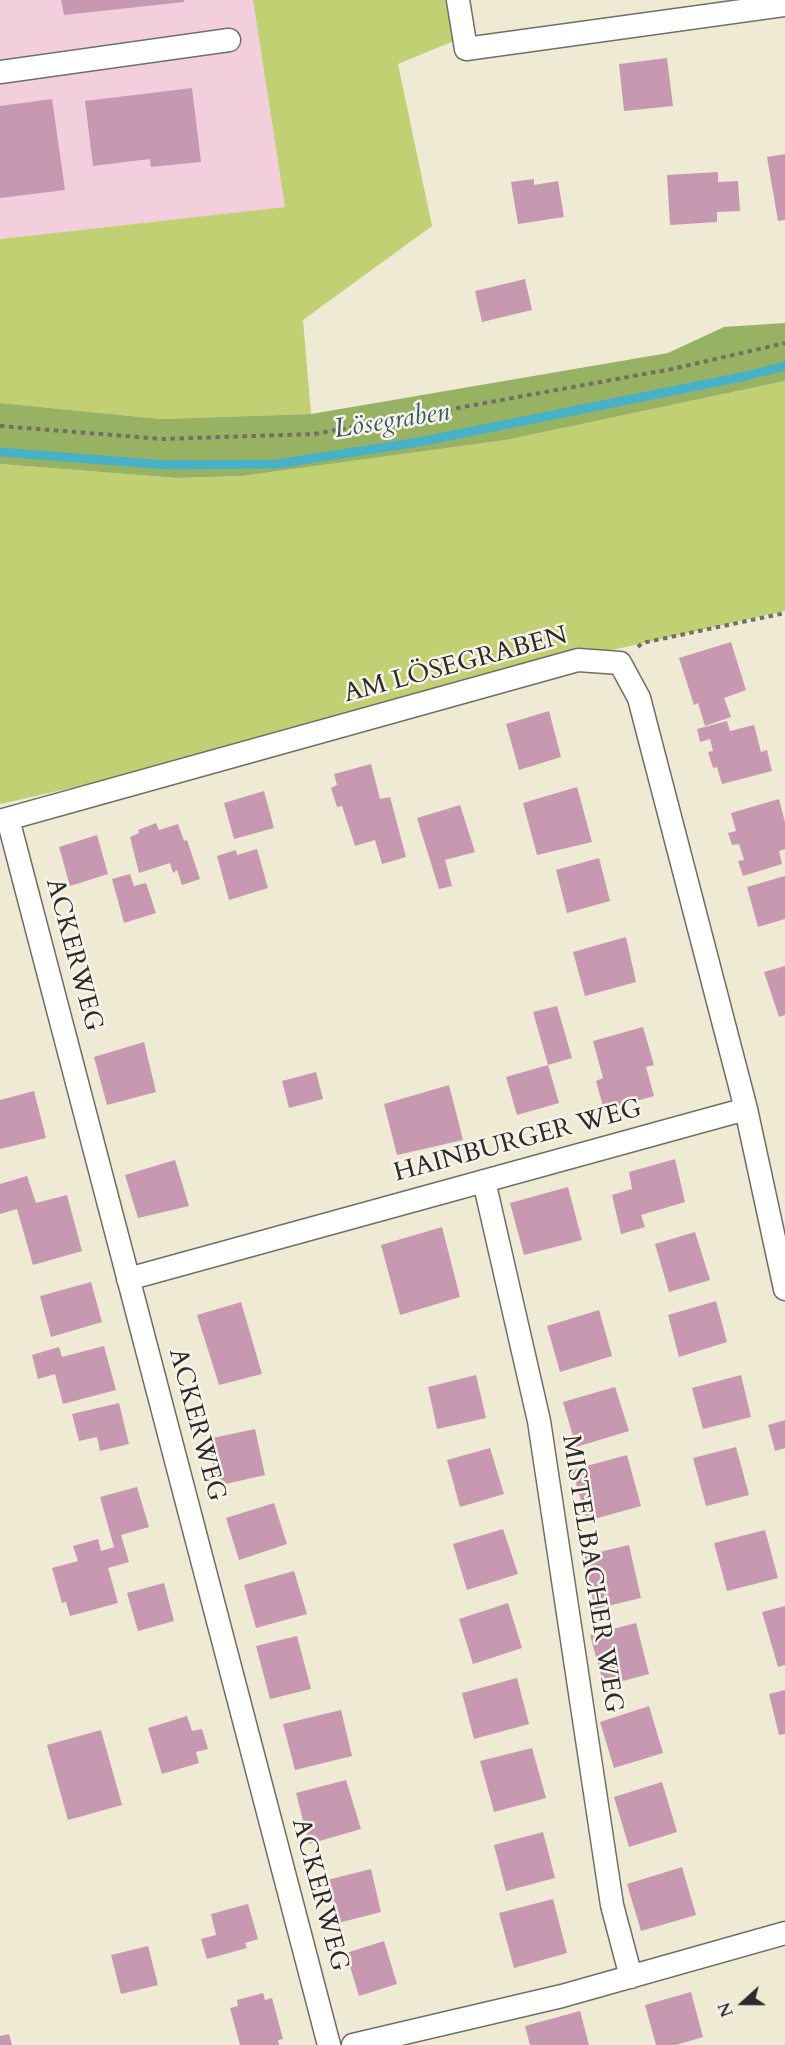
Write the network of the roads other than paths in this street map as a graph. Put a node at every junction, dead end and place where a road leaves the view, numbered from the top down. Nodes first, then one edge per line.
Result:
1 (458, 0) edge
2 (785, 5) edge
3 (229, 40) dead end
4 (0, 72) edge
5 (4, 820) edge
6 (746, 1109) junction
7 (484, 1181) junction
8 (128, 1279) junction
9 (785, 1289) edge
10 (785, 1933) edge
11 (631, 1977) junction
12 (329, 2045) edge
13 (353, 2045) edge

1 - 2 street
3 - 4 street
5 - 6 street, AM LÖSEGRABEN
5 - 8 street, ACKERWEG
6 - 7 street, HAINBURGER WEG
6 - 9 street
7 - 8 street, HAINBURGER WEG
7 - 11 street, MISTELBACHER WEG
8 - 12 street, ACKERWEG
10 - 11 street
11 - 13 street

